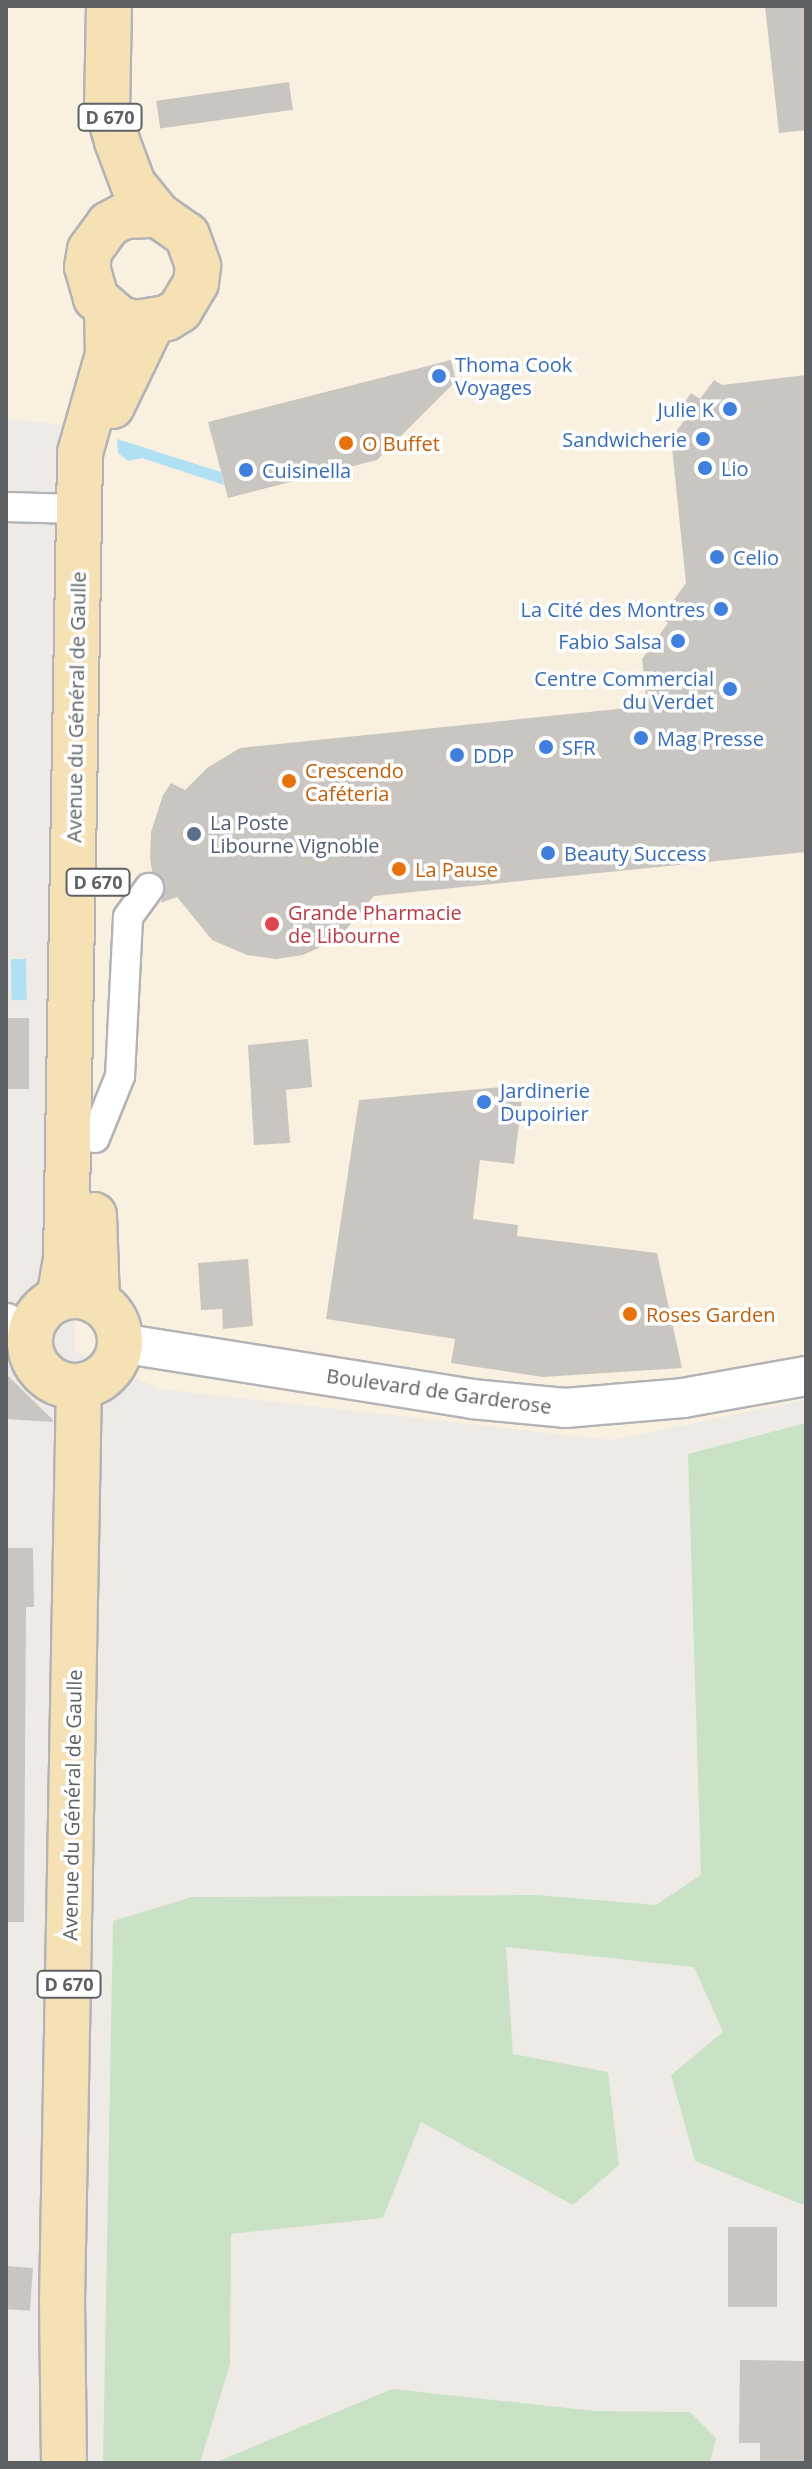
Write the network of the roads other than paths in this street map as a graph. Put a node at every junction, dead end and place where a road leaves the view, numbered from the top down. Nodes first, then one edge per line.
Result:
1 (86, 6) edge
2 (109, 6) edge
3 (158, 215) junction
4 (109, 224) junction
5 (107, 310) junction
6 (152, 323) junction
7 (6, 507) edge
8 (79, 509) junction
9 (149, 888) dead end
10 (95, 1138) junction
11 (78, 1300) junction
12 (18, 1329) edge
13 (120, 1343) junction
14 (806, 1376) edge
15 (79, 1387) junction
16 (64, 2463) edge

1 - 4 main road, D 670
2 - 3 main road, D 670
3 - 4 main road
3 - 6 main road
4 - 5 main road, Avenue du Général de Gaulle
5 - 6 main road
5 - 8 main road, Avenue du Général de Gaulle / D 670
6 - 10 main road, Avenue du Général de Gaulle / D 670
7 - 8 street
8 - 11 main road, Avenue du Général de Gaulle / D 670
9 - 10 street
10 - 11 main road, Avenue du Général de Gaulle / D 670
11 - 12 main road
11 - 13 main road
12 - 15 main road
13 - 14 main road, Boulevard de Garderose
13 - 15 main road
15 - 16 main road, Avenue du Général de Gaulle / D 670

